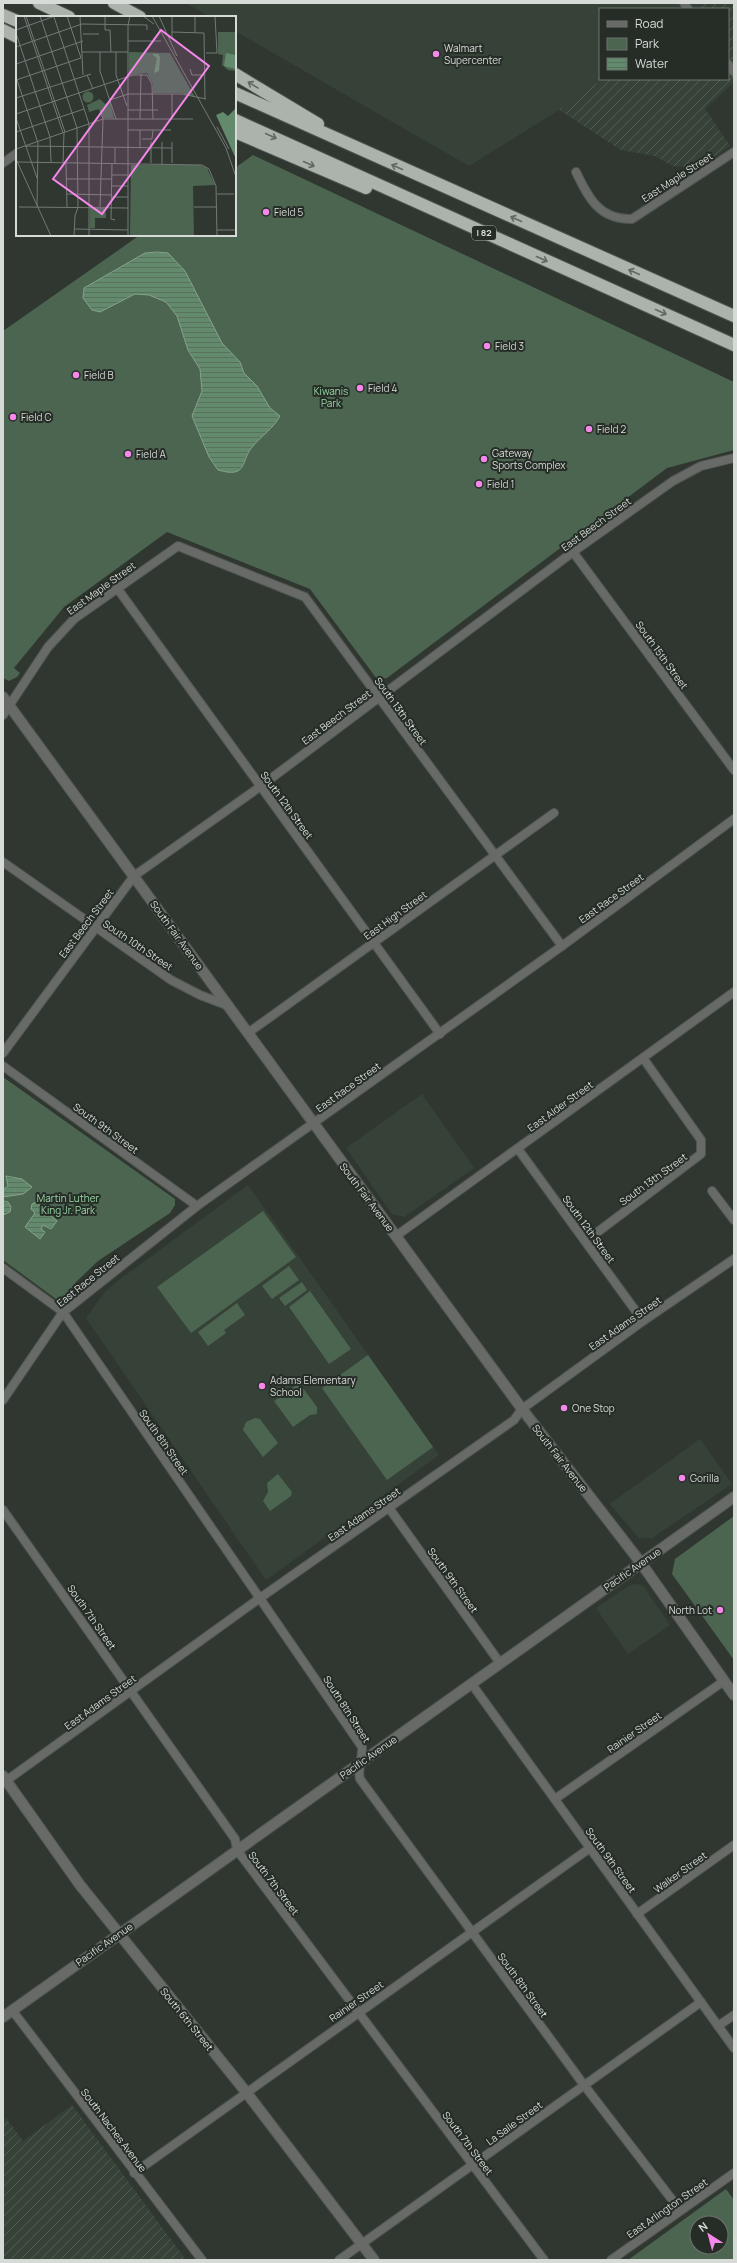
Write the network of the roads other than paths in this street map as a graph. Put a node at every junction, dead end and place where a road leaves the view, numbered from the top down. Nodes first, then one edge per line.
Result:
1 (39, 3) edge
2 (114, 3) edge
3 (121, 3) edge
4 (136, 14) edge
5 (3, 15) edge
6 (68, 16) edge
7 (16, 21) edge
8 (3, 30) edge
9 (3, 35) edge
10 (16, 37) edge
11 (16, 38) edge
12 (236, 75) edge
13 (236, 93) edge
14 (236, 120) edge
15 (236, 132) edge
16 (734, 152) edge
17 (16, 154) edge
18 (370, 155) junction
19 (3, 163) edge
20 (576, 172) dead end
21 (517, 247) junction
22 (734, 316) edge
23 (734, 345) edge
24 (734, 458) edge
25 (178, 546) joint
26 (573, 552) junction
27 (117, 588) junction
28 (3, 697) edge
29 (379, 698) junction
30 (9, 706) junction
31 (3, 715) edge
32 (734, 770) edge
33 (261, 786) junction
34 (554, 813) dead end
35 (734, 819) edge
36 (495, 855) junction
37 (3, 862) edge
38 (134, 876) junction
39 (95, 928) junction
40 (374, 942) junction
41 (562, 946) junction
42 (734, 992) edge
43 (229, 1006) junction
44 (248, 1033) junction
45 (440, 1034) junction
46 (3, 1053) edge
47 (643, 1058) junction
48 (3, 1066) edge
49 (314, 1125) junction
50 (518, 1149) junction
51 (712, 1192) dead end
52 (197, 1206) junction
53 (734, 1220) edge
54 (599, 1231) dead end
55 (396, 1236) junction
56 (734, 1259) edge
57 (3, 1268) edge
58 (63, 1312) junction
59 (643, 1321) junction
60 (3, 1400) edge
61 (522, 1409) junction
62 (734, 1497) edge
63 (389, 1508) junction
64 (3, 1510) edge
65 (641, 1563) junction
66 (260, 1598) junction
67 (500, 1663) junction
68 (724, 1681) junction
69 (471, 1684) junction
70 (132, 1691) junction
71 (734, 1695) edge
72 (360, 1763) junction
73 (4, 1780) edge
74 (555, 1799) junction
75 (734, 1845) edge
76 (590, 1848) junction
77 (237, 1850) junction
78 (637, 1914) junction
79 (472, 1932) junction
80 (120, 1934) junction
81 (701, 2002) junction
82 (12, 2010) junction
83 (358, 2012) junction
84 (734, 2015) edge
85 (3, 2017) edge
86 (718, 2026) junction
87 (734, 2048) edge
88 (584, 2084) junction
89 (246, 2092) junction
90 (472, 2166) junction
91 (134, 2173) junction
92 (734, 2173) edge
93 (680, 2210) junction
94 (362, 2244) junction
95 (202, 2260) edge
96 (339, 2260) edge
97 (374, 2260) edge
98 (544, 2260) edge
99 (611, 2260) edge

1 - 6 highway
2 - 4 highway
3 - 4 highway
5 - 7 highway
8 - 10 highway
9 - 11 highway
18 -> 12 highway
13 - 18 highway, I 82
14 -> 21 highway, I 82
15 -> 21 highway
16 - 20 street, East Maple Street
17 - 19 street
22 -> 18 highway, I 82
21 -> 23 highway, I 82
24 - 26 street, East Beech Street
25 - 27 street, East Maple Street
25 - 29 street, South 13th Street
26 - 29 street, East Beech Street
26 - 32 street, South 15th Street
27 - 30 street, East Maple Street
27 - 33 street, South 12th Street
28 - 30 street, South Fair Avenue
29 - 33 street, East Beech Street
29 - 36 street, South 13th Street
30 - 31 street, East Maple Street
30 - 38 street, South Fair Avenue
33 - 38 street, East Beech Street
33 - 40 street, South 12th Street
34 - 36 street, East High Street
35 - 41 street, East Race Street
36 - 40 street, East High Street
36 - 41 street, South 13th Street
37 - 39 street, South 10th Street
38 - 39 street, East Beech Street
38 - 43 street, South Fair Avenue
39 - 43 street, South 10th Street
39 - 46 street, East Beech Street
40 - 44 street, East High Street
40 - 45 street, South 12th Street
41 - 45 street, East Race Street
42 - 47 street, East Alder Street
43 - 44 street, South Fair Avenue
44 - 49 street, South Fair Avenue
45 - 49 street, East Race Street
47 - 50 street, East Alder Street
47 - 54 street, South 13th Street
48 - 52 street, South 9th Street
49 - 52 street, East Race Street
49 - 55 street, South Fair Avenue
50 - 55 street, East Alder Street
50 - 59 street, South 12th Street
51 - 53 street
52 - 58 street, East Race Street
55 - 61 street, South Fair Avenue
56 - 59 street, East Adams Street
57 - 58 street, South 8th Street
58 - 60 street, East Race Street
58 - 66 street, South 8th Street
59 - 61 street, East Adams Street
61 - 63 street, East Adams Street
61 - 65 street, South Fair Avenue
62 - 65 street, Pacific Avenue
63 - 66 street, East Adams Street
63 - 67 street, South 9th Street
64 - 70 street, South 7th Street
65 - 67 street, Pacific Avenue
65 - 68 street, South Fair Avenue
66 - 70 street, East Adams Street
66 - 72 street, South 8th Street
67 - 69 street, Pacific Avenue
68 - 71 street, South Fair Avenue
68 - 74 street, Rainier Street
69 - 72 street, Pacific Avenue
69 - 74 street, South 9th Street
70 - 73 street, East Adams Street
70 - 77 street, South 7th Street
72 - 77 street, Pacific Avenue
72 - 79 street, South 8th Street
73 - 80 street, South 6th Street
74 - 76 street, South 9th Street
75 - 78 street, Walker Street
76 - 78 street, South 9th Street
76 - 79 street, Rainier Street
77 - 80 street, Pacific Avenue
77 - 83 street, South 7th Street
78 - 81 street, South 9th Street
79 - 83 street, Rainier Street
79 - 88 street, South 8th Street
80 - 82 street, Pacific Avenue
80 - 89 street, South 6th Street
81 - 86 street, South 9th Street
81 - 88 street, La Salle Street
82 - 85 street, Pacific Avenue
82 - 91 street, South Naches Avenue
83 - 89 street, Rainier Street
83 - 90 street, South 7th Street
84 - 86 street
86 - 87 street, South 9th Street
88 - 90 street, La Salle Street
88 - 93 street, South 8th Street
89 - 91 street, Rainier Street
89 - 94 street, South 6th Street
90 - 94 street, La Salle Street
90 - 98 street, South 7th Street
91 - 95 street, South Naches Avenue
92 - 93 street, East Arlington Street
93 - 99 street, East Arlington Street
94 - 96 street, La Salle Street
94 - 97 street, South 6th Street

